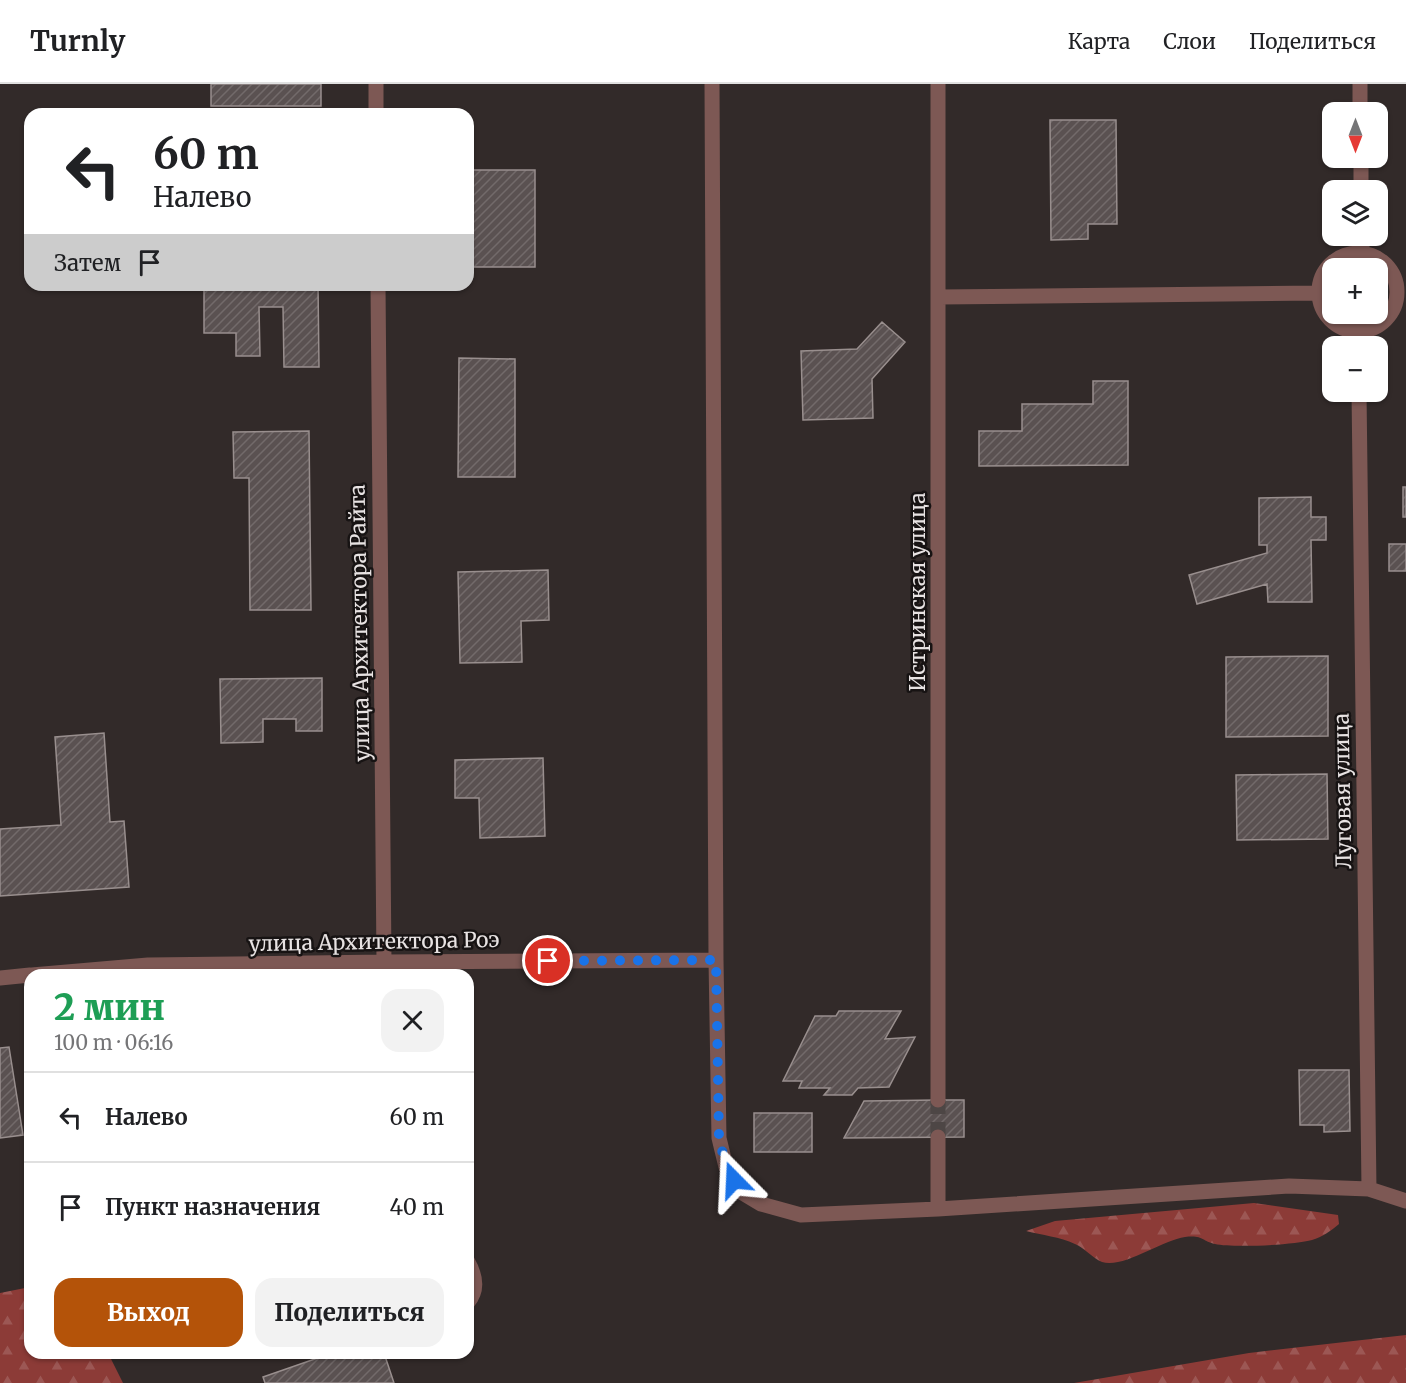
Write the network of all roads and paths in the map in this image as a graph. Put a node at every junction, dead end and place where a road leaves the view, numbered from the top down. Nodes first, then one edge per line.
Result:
1 (376, 84) edge
2 (712, 84) edge
3 (938, 84) edge
4 (1360, 84) edge
5 (1360, 102) edge
6 (376, 108) edge
7 (1362, 246) edge
8 (1362, 252) junction
9 (378, 291) edge
10 (1402, 292) edge
11 (1318, 293) junction
12 (939, 297) junction
13 (1354, 336) edge
14 (1364, 336) edge
15 (1359, 402) edge
16 (716, 960) junction
17 (386, 968) edge
18 (109, 969) edge
19 (24, 976) edge
20 (0, 978) edge
21 (938, 1100) tunnel mouth
22 (938, 1137) tunnel mouth
23 (1369, 1189) junction
24 (1406, 1201) edge
25 (938, 1209) junction
26 (474, 1271) edge
27 (474, 1296) edge

1 - 6 street
2 - 16 street
3 - 12 street, Истринская улица
4 - 5 street
7 - 8 street
8 - 10 street
8 - 11 street
9 - 17 street, улица Архитектора Райта
10 - 14 street
11 - 12 street
11 - 13 street
12 - 21 street, Истринская улица
15 - 23 street, Луговая улица
16 - 17 street, улица Архитектора Роэ
16 - 25 street
17 - 18 street, улица Архитектора Роэ
19 - 20 street, улица Архитектора Роэ
22 - 25 street
23 - 24 street
23 - 25 street
26 - 27 lane

